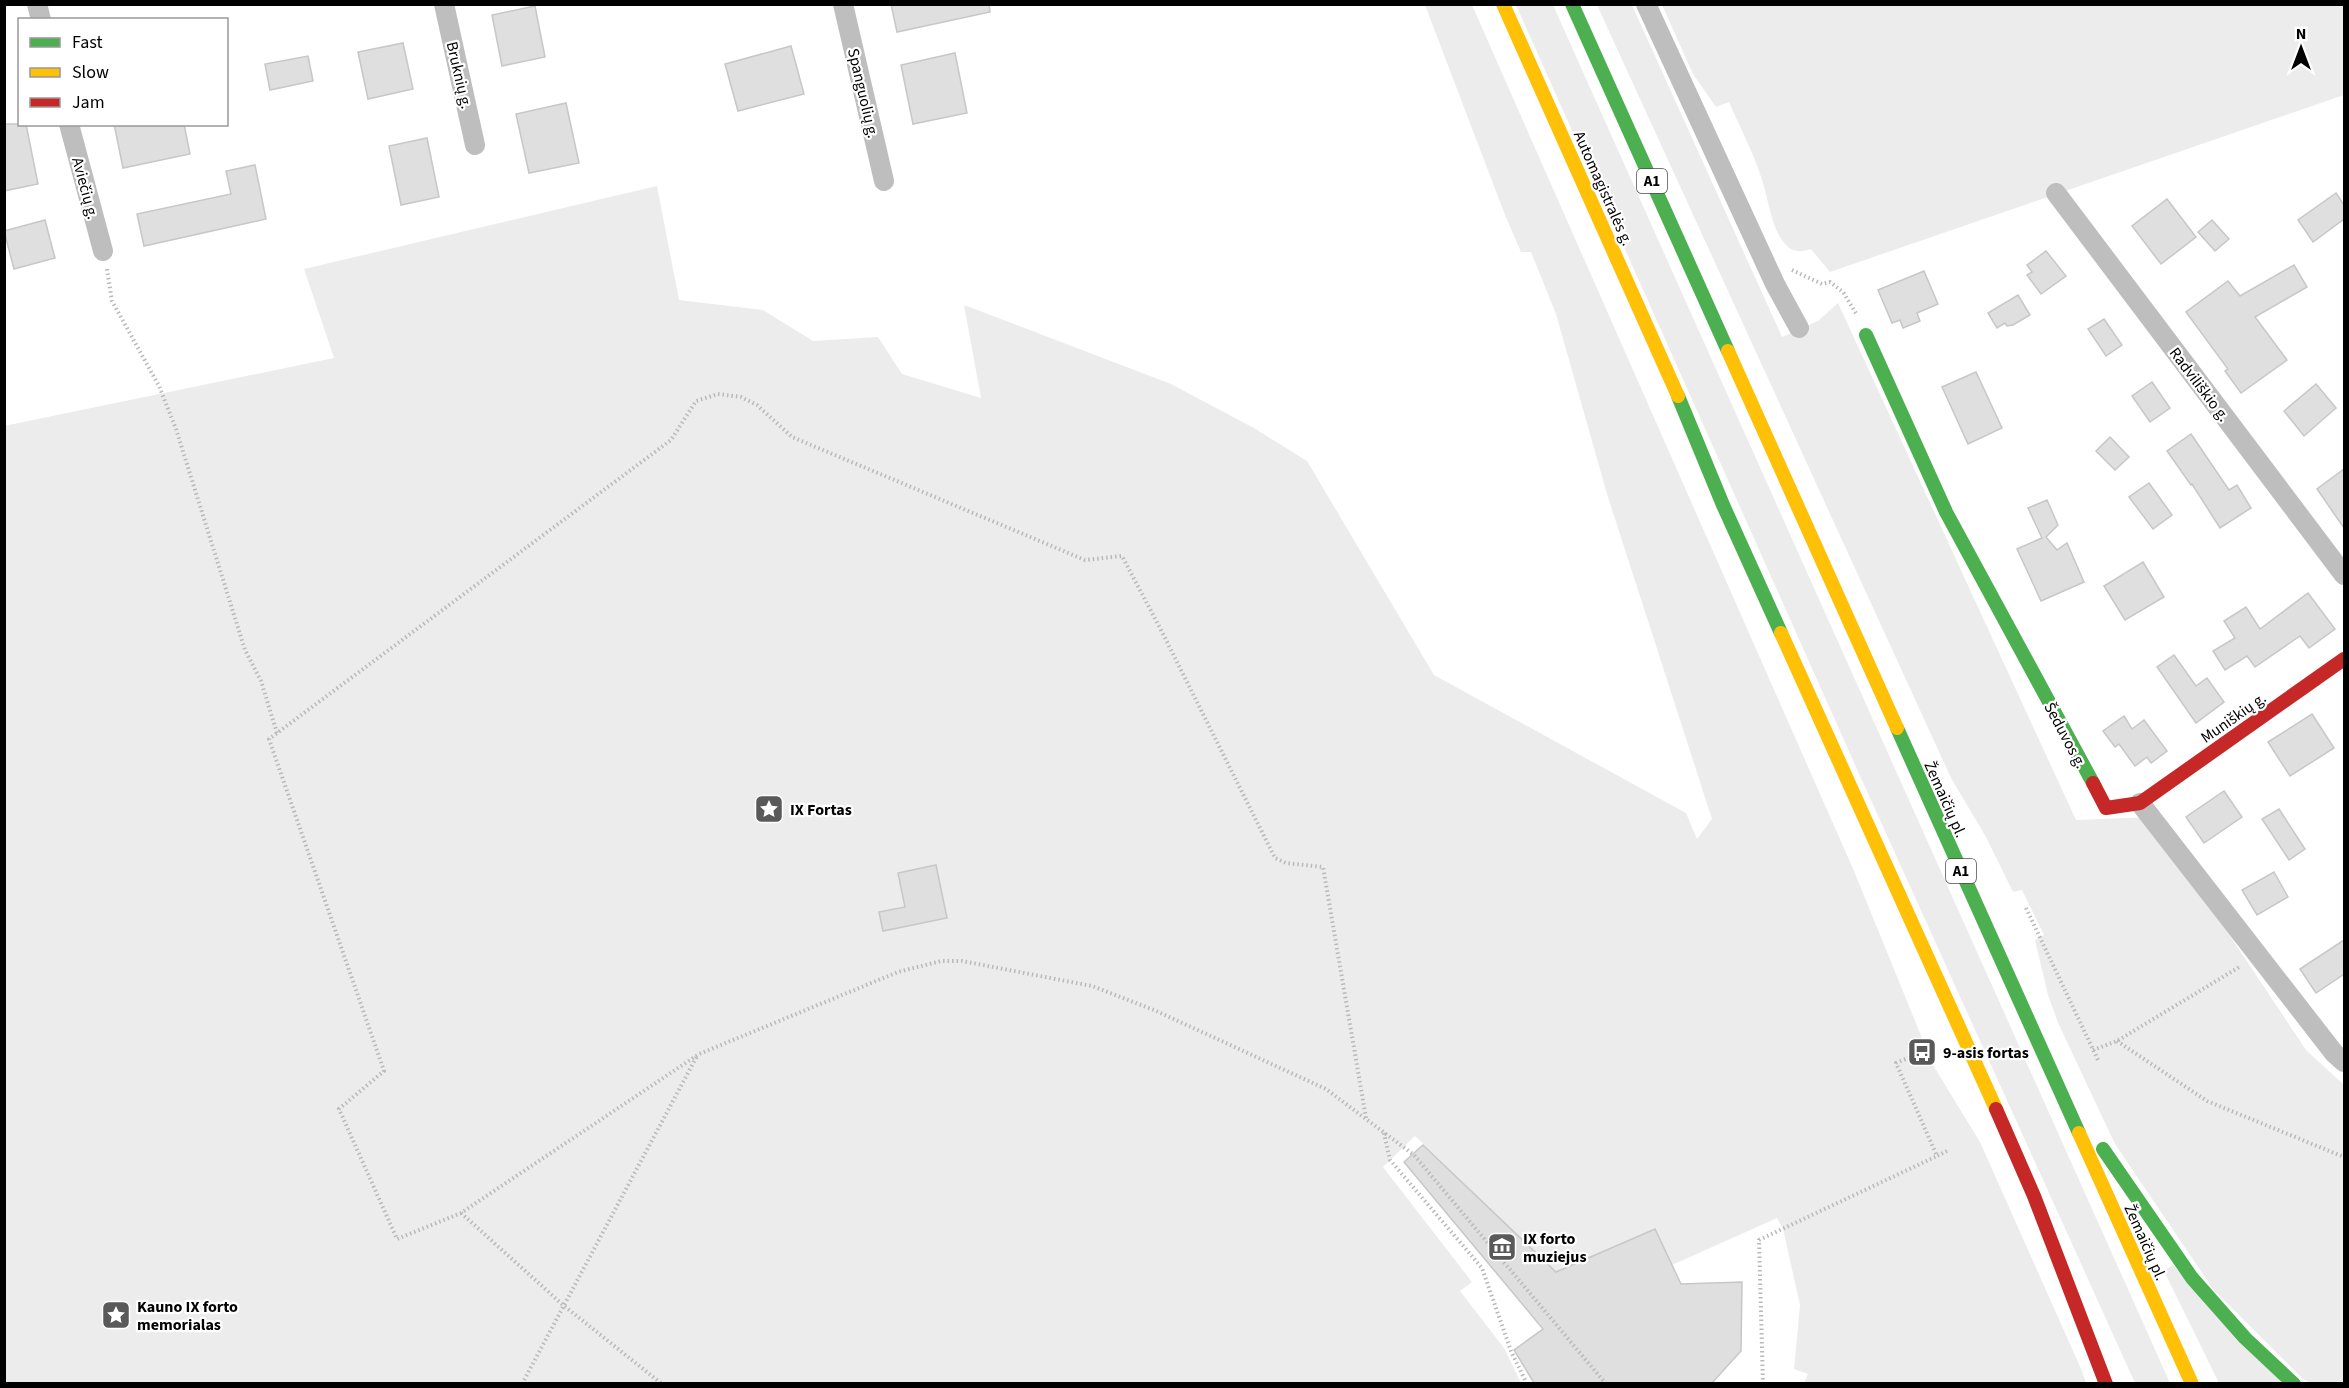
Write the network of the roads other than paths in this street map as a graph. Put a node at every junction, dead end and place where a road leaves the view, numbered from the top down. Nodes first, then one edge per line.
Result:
1 (444, 4) edge
2 (843, 4) edge
3 (1503, 4) edge
4 (1572, 4) edge
5 (1646, 4) edge
6 (70, 126) edge
7 (475, 145) dead end
8 (884, 181) dead end
9 (2056, 193) dead end
10 (103, 251) road end
11 (1799, 328) dead end
12 (1866, 335) road end
13 (2344, 575) edge
14 (2344, 659) edge
15 (2140, 803) junction
16 (2344, 1062) edge
17 (2055, 1080) junction
18 (2106, 1383) edge
19 (2192, 1383) edge
20 (2294, 1383) edge

1 - 7 street, Bruknių g.
2 - 8 street, Spanguolių g.
3 - 18 main road, Automagistralės g.
4 - 17 main road, Žemaičių pl. / A1
5 - 11 street
6 - 10 street, Aviečių g.
9 - 13 street, Radviliškio g.
12 - 15 main road, Šeduvos g.
14 - 15 main road, Muniškių g.
15 - 16 street
17 - 19 main road, Žemaičių pl. / A1
17 - 20 main road

